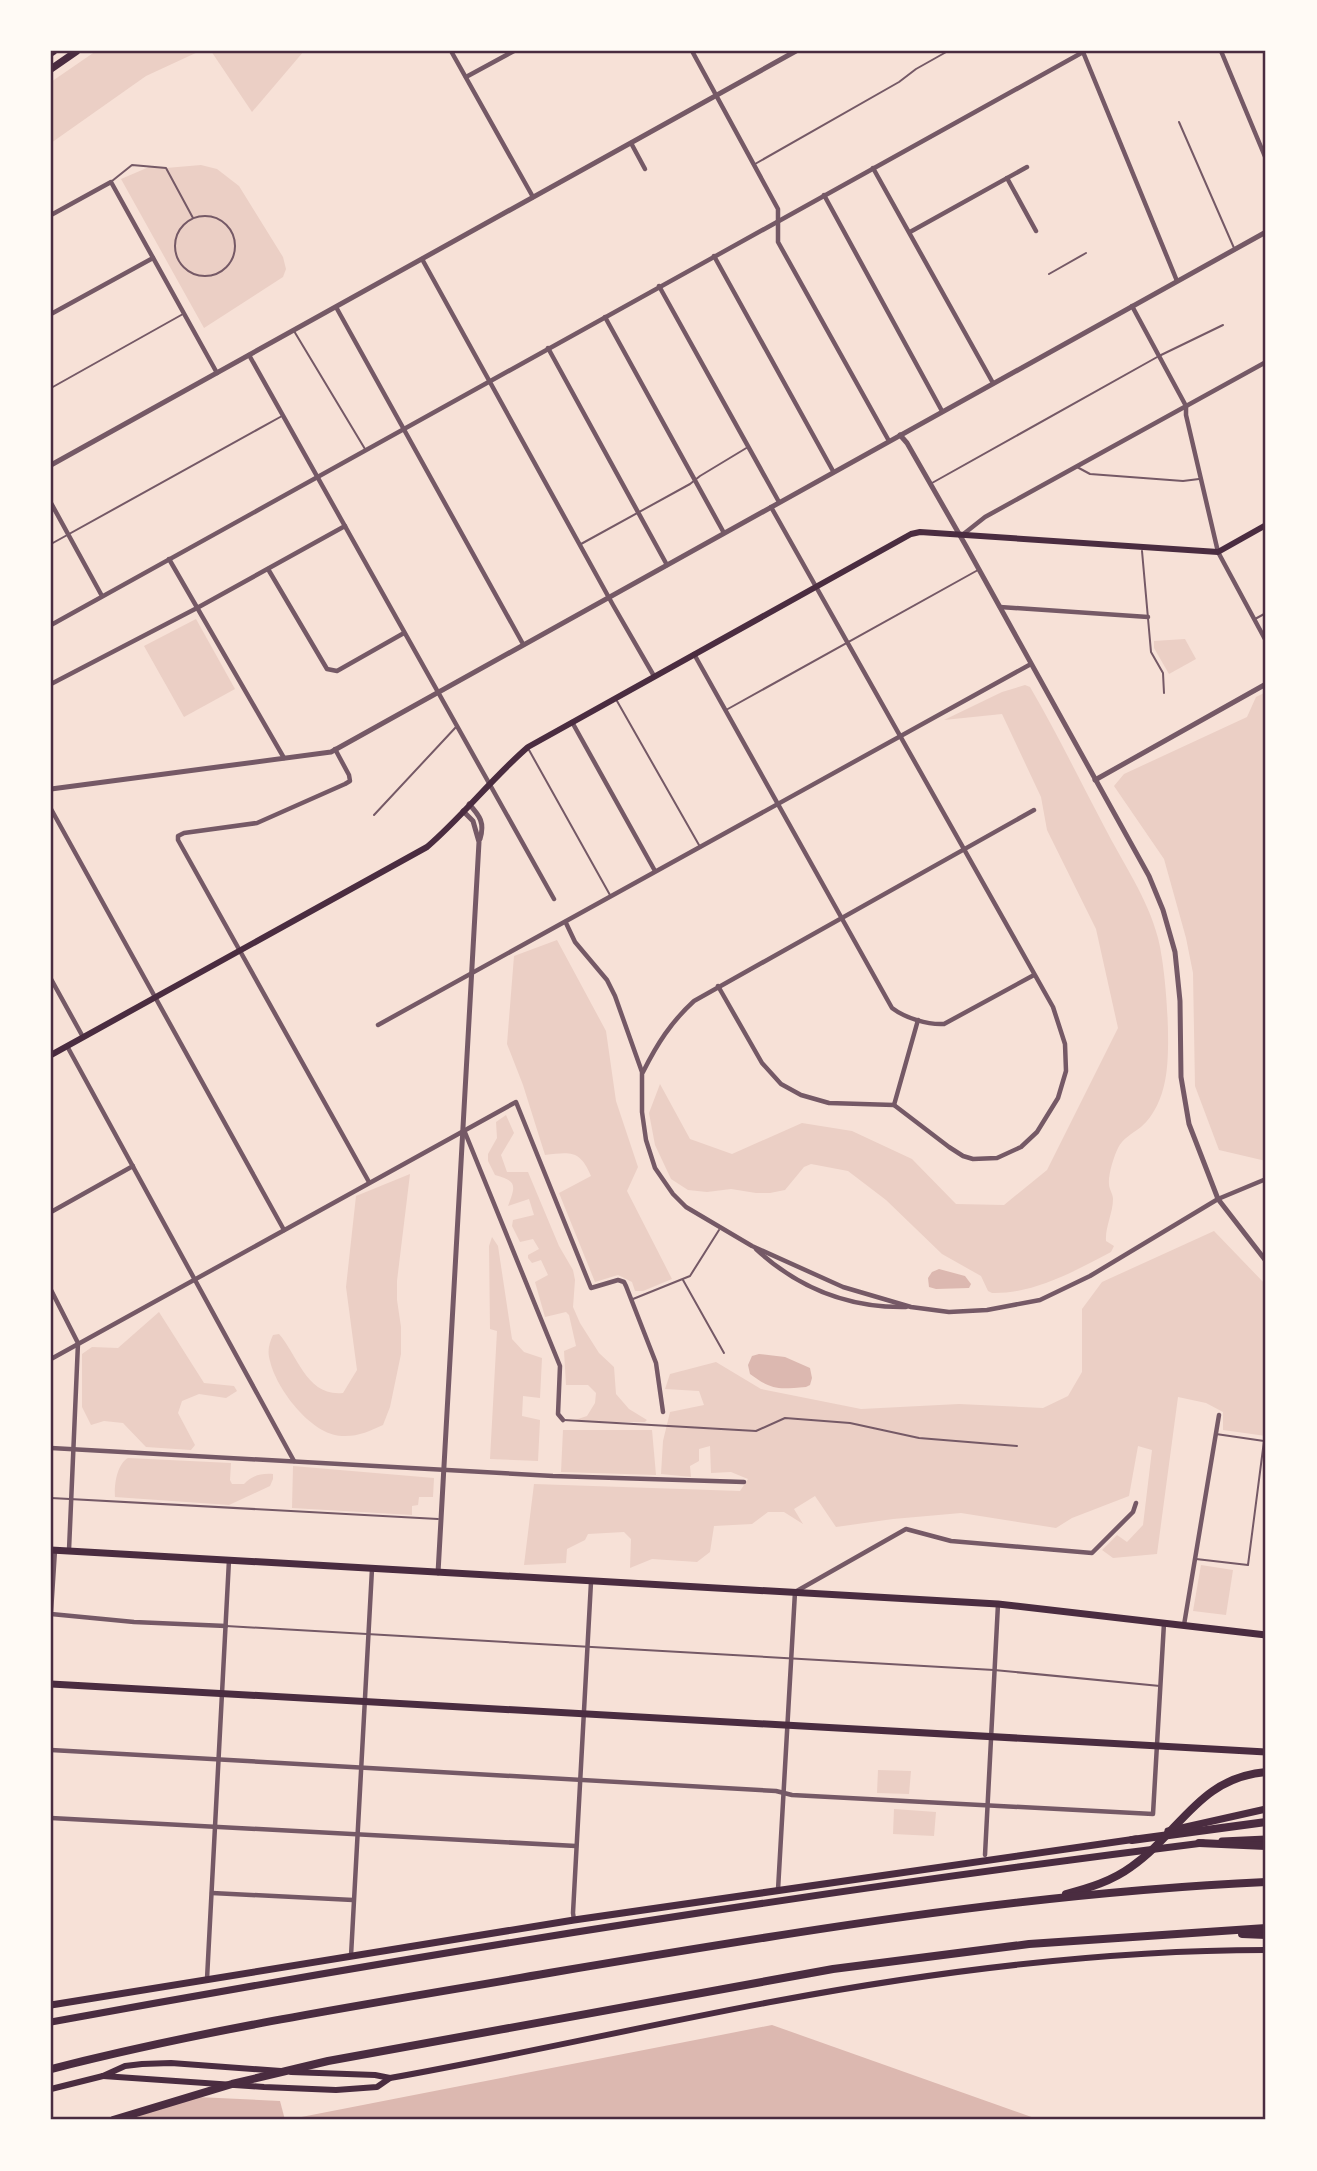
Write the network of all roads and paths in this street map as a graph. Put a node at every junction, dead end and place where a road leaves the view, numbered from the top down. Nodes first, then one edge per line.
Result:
1 (78, 51) edge
2 (452, 51) edge
3 (514, 51) edge
4 (692, 51) edge
5 (796, 51) edge
6 (948, 51) edge
7 (1083, 51) edge
8 (1221, 51) edge
9 (51, 69) edge
10 (466, 77) junction
11 (716, 95) junction
12 (1179, 122) dead end
13 (631, 143) junction
14 (1266, 159) edge
15 (754, 164) junction
16 (1027, 167) dead end
17 (873, 168) junction
18 (645, 169) dead end
19 (1007, 178) junction
20 (111, 182) junction
21 (824, 195) junction
22 (533, 197) junction
23 (51, 215) edge
24 (193, 219) junction
25 (778, 221) junction
26 (1036, 231) dead end
27 (910, 232) junction
28 (1266, 232) edge
29 (1234, 249) junction
30 (1086, 253) dead end
31 (714, 256) junction
32 (153, 258) junction
33 (422, 259) junction
34 (1049, 274) dead end
35 (1177, 281) junction
36 (659, 286) junction
37 (1132, 306) junction
38 (336, 307) junction
39 (51, 314) edge
40 (184, 314) junction
41 (605, 317) junction
42 (1223, 325) dead end
43 (293, 331) junction
44 (548, 348) junction
45 (249, 355) junction
46 (1159, 356) junction
47 (1266, 362) edge
48 (217, 373) junction
49 (490, 381) junction
50 (993, 383) junction
51 (51, 388) edge
52 (1186, 406) junction
53 (942, 411) junction
54 (283, 416) junction
55 (404, 429) junction
56 (900, 435) junction
57 (889, 441) junction
58 (748, 447) junction
59 (366, 450) junction
60 (51, 465) edge
61 (1076, 466) junction
62 (833, 471) junction
63 (317, 477) junction
64 (1200, 479) junction
65 (695, 480) junction
66 (931, 483) junction
67 (779, 502) junction
68 (51, 503) edge
69 (771, 507) junction
70 (639, 513) junction
71 (1266, 525) edge
72 (345, 526) junction
73 (724, 533) junction
74 (68, 535) junction
75 (961, 536) junction
76 (51, 544) edge
77 (580, 545) junction
78 (1142, 547) junction
79 (1218, 552) junction
80 (169, 559) junction
81 (667, 565) junction
82 (268, 569) junction
83 (978, 569) junction
84 (816, 586) junction
85 (102, 596) junction
86 (609, 597) junction
87 (1000, 607) junction
88 (197, 608) junction
89 (1266, 613) edge
90 (1148, 617) junction
91 (1255, 620) junction
92 (51, 625) edge
93 (404, 634) junction
94 (1266, 641) edge
95 (848, 642) junction
96 (523, 644) junction
97 (694, 654) junction
98 (1031, 664) junction
99 (654, 676) junction
100 (51, 684) edge
101 (1266, 684) edge
102 (437, 692) junction
103 (1164, 693) dead end
104 (615, 698) junction
105 (726, 710) junction
106 (572, 722) junction
107 (456, 727) junction
108 (900, 736) junction
109 (528, 747) junction
110 (335, 749) junction
111 (284, 758) junction
112 (1096, 780) junction
113 (488, 785) junction
114 (51, 789) edge
115 (778, 803) junction
116 (469, 804) junction
117 (51, 808) edge
118 (1034, 810) dead end
119 (463, 811) junction
120 (374, 815) dead end
121 (479, 842) junction
122 (699, 846) junction
123 (964, 848) junction
124 (655, 871) junction
125 (610, 896) junction
126 (554, 900) dead end
127 (842, 917) junction
128 (566, 923) junction
129 (240, 951) junction
130 (473, 973) junction
131 (1034, 975) junction
132 (51, 979) edge
133 (718, 986) junction
134 (155, 997) junction
135 (918, 1020) junction
136 (378, 1025) dead end
137 (83, 1037) junction
138 (67, 1046) junction
139 (51, 1055) edge
140 (642, 1072) junction
141 (894, 1105) junction
142 (464, 1130) junction
143 (133, 1166) junction
144 (1266, 1179) edge
145 (369, 1182) junction
146 (1218, 1199) junction
147 (51, 1212) edge
148 (720, 1228) junction
149 (284, 1230) junction
150 (752, 1246) junction
151 (1266, 1261) edge
152 (195, 1279) junction
153 (683, 1279) junction
154 (51, 1290) edge
155 (632, 1300) junction
156 (911, 1307) junction
157 (78, 1343) junction
158 (724, 1353) dead end
159 (51, 1359) edge
160 (663, 1412) dead end
161 (1219, 1415) dead end
162 (563, 1420) joint
163 (1215, 1434) junction
164 (1017, 1446) dead end
165 (51, 1448) edge
166 (74, 1450) junction
167 (294, 1461) junction
168 (444, 1469) junction
169 (744, 1482) dead end
170 (51, 1498) edge
171 (71, 1499) junction
172 (1136, 1503) dead end
173 (441, 1519) junction
174 (53, 1550) edge
175 (69, 1551) junction
176 (1195, 1559) junction
177 (229, 1560) junction
178 (372, 1569) junction
179 (438, 1573) junction
180 (591, 1582) junction
181 (795, 1592) junction
182 (998, 1604) junction
183 (51, 1613) edge
184 (1164, 1623) junction
185 (1184, 1625) junction
186 (226, 1626) junction
187 (367, 1634) junction
188 (1266, 1635) edge
189 (587, 1647) junction
190 (792, 1658) junction
191 (994, 1670) junction
192 (51, 1684) edge
193 (1161, 1686) junction
194 (222, 1694) junction
195 (363, 1701) junction
196 (584, 1714) junction
197 (788, 1726) junction
198 (991, 1737) junction
199 (1157, 1746) junction
200 (51, 1749) edge
201 (1266, 1752) edge
202 (218, 1759) junction
203 (360, 1767) junction
204 (1262, 1772) edge
205 (580, 1780) junction
206 (785, 1795) junction
207 (987, 1806) junction
208 (1266, 1810) edge
209 (51, 1818) edge
210 (1266, 1822) edge
211 (215, 1827) junction
212 (356, 1834) junction
213 (1266, 1839) edge
214 (1132, 1840) junction
215 (1199, 1843) junction
216 (576, 1846) junction
217 (1266, 1846) edge
218 (985, 1855) dead end
219 (1266, 1882) edge
220 (778, 1890) junction
221 (212, 1893) junction
222 (353, 1900) junction
223 (1046, 1900) junction
224 (574, 1920) junction
225 (1266, 1928) edge
226 (1177, 1934) junction
227 (1266, 1935) edge
228 (1266, 1951) edge
229 (351, 1957) junction
230 (207, 1979) junction
231 (51, 2005) edge
232 (51, 2022) edge
233 (51, 2069) edge
234 (103, 2076) junction
235 (390, 2078) junction
236 (51, 2089) edge
237 (113, 2120) edge

1 - 9 main road
2 - 10 street
3 - 10 street
4 - 11 street
5 - 11 street
6 - 15 lane
7 - 17 street
7 - 35 street
8 - 14 street
10 - 22 street
11 - 13 street
11 - 15 street
12 - 29 lane
13 - 18 street
13 - 22 street
15 - 25 street
16 - 19 street
17 - 21 street
17 - 27 street
19 - 26 street
19 - 27 street
20 - 23 street
20 - 24 lane
20 - 32 street
21 - 25 street
21 - 53 street
22 - 33 street
24 - 24 lane
25 - 31 street
25 - 57 street
27 - 50 street
28 - 29 street
29 - 35 street
30 - 34 lane
31 - 36 street
31 - 62 street
32 - 39 street
32 - 40 street
33 - 38 street
33 - 49 street
35 - 37 street
36 - 41 street
36 - 58 street
37 - 46 street
37 - 50 street
38 - 43 street
38 - 55 street
40 - 48 street
40 - 51 lane
41 - 44 street
41 - 65 street
42 - 46 lane
43 - 45 street
43 - 59 lane
44 - 49 street
44 - 70 street
45 - 48 street
45 - 54 street
46 - 52 street
46 - 66 lane
47 - 52 street
48 - 60 street
49 - 55 street
49 - 77 street
50 - 53 street
52 - 61 street
52 - 64 street
53 - 56 street
54 - 63 street
54 - 74 lane
55 - 59 street
55 - 96 street
56 - 57 street
56 - 66 street
57 - 62 street
58 - 65 lane
58 - 67 street
59 - 63 street
61 - 64 lane
61 - 75 street
62 - 67 street
63 - 72 street
63 - 80 street
64 - 79 street
65 - 70 lane
65 - 73 street
66 - 75 street
67 - 69 street
68 - 74 street
69 - 73 street
69 - 84 street
70 - 77 lane
70 - 81 street
71 - 79 main road
72 - 82 street
72 - 93 street
73 - 81 street
74 - 76 lane
74 - 85 street
75 - 78 main road
75 - 83 street
75 - 84 main road
77 - 86 street
78 - 79 main road
78 - 90 lane
79 - 91 street
80 - 85 street
80 - 88 street
81 - 86 street
82 - 88 street
82 - 93 street
83 - 87 street
83 - 95 lane
84 - 95 street
84 - 97 main road
85 - 92 street
86 - 96 street
86 - 99 street
87 - 90 street
87 - 98 street
88 - 100 street
88 - 111 street
89 - 91 lane
90 - 103 lane
91 - 94 street
93 - 102 street
95 - 105 lane
95 - 108 street
96 - 102 street
97 - 99 main road
97 - 105 street
98 - 108 street
98 - 112 street
99 - 104 main road
101 - 112 street
102 - 107 street
102 - 110 street
104 - 106 main road
104 - 122 lane
105 - 115 street
106 - 109 main road
106 - 124 street
107 - 113 street
107 - 120 lane
108 - 115 street
108 - 123 street
109 - 113 main road
109 - 125 lane
110 - 111 street
110 - 129 street
111 - 114 street
112 - 146 street
113 - 116 main road
113 - 126 street
115 - 122 street
115 - 127 street
116 - 119 main road
116 - 121 street
117 - 134 street
118 - 123 street
119 - 121 street
119 - 129 main road
121 - 130 street
122 - 124 street
123 - 127 street
123 - 131 street
124 - 125 street
125 - 128 street
127 - 133 street
127 - 135 street
128 - 130 street
128 - 140 street
129 - 134 main road
129 - 145 street
130 - 136 street
130 - 142 street
131 - 135 street
131 - 141 street
132 - 137 street
133 - 140 street
133 - 141 street
134 - 137 main road
134 - 149 street
135 - 141 street
137 - 138 main road
138 - 139 main road
138 - 143 street
140 - 148 street
142 - 145 street
142 - 155 street
142 - 162 street
142 - 168 street
143 - 147 street
143 - 152 street
144 - 146 street
145 - 149 street
146 - 151 street
146 - 156 street
148 - 150 street
148 - 153 lane
149 - 152 street
150 - 156 street
150 - 156 street
152 - 157 street
152 - 167 street
153 - 155 lane
153 - 158 lane
154 - 157 street
155 - 160 street
157 - 159 street
157 - 166 street
161 - 163 street
162 - 164 lane
163 - 176 street
163 - 176 lane
165 - 166 street
166 - 167 street
166 - 171 street
167 - 168 street
168 - 169 street
168 - 173 street
170 - 171 lane
171 - 173 lane
171 - 175 street
172 - 181 street
173 - 179 street
174 - 175 main road
174 - 183 street
175 - 177 main road
176 - 185 street
177 - 178 main road
177 - 186 street
178 - 179 main road
178 - 187 street
179 - 180 main road
180 - 181 main road
180 - 189 street
181 - 182 main road
181 - 190 street
182 - 184 main road
182 - 191 street
183 - 186 street
184 - 185 main road
184 - 193 street
185 - 188 main road
186 - 187 lane
186 - 194 street
187 - 189 lane
187 - 195 street
189 - 190 lane
189 - 196 street
190 - 191 lane
190 - 197 street
191 - 193 lane
191 - 198 street
192 - 194 main road
193 - 199 street
194 - 195 main road
194 - 202 street
195 - 196 main road
195 - 203 street
196 - 197 main road
196 - 205 street
197 - 198 main road
197 - 206 street
198 - 199 main road
198 - 207 street
199 - 201 main road
199 - 207 street
200 - 202 street
202 - 203 street
202 - 211 street
203 - 205 street
203 - 212 street
204 - 223 highway
205 - 206 street
205 - 216 street
206 - 207 street
206 - 220 street
207 - 218 street
208 - 214 main road
209 - 211 street
210 - 214 highway
211 - 212 street
211 - 221 street
212 - 216 street
212 - 222 street
213 - 215 main road
214 - 220 main road
215 - 217 highway
215 - 232 main road
216 - 224 street
219 - 223 highway
220 - 224 main road
221 - 222 street
221 - 230 street
222 - 229 street
223 - 233 highway
224 - 229 main road
225 - 226 highway
226 - 227 highway
226 - 237 highway
228 - 235 main road
229 - 230 main road
230 - 231 main road
234 - 235 main road
234 - 235 main road
234 - 236 main road

